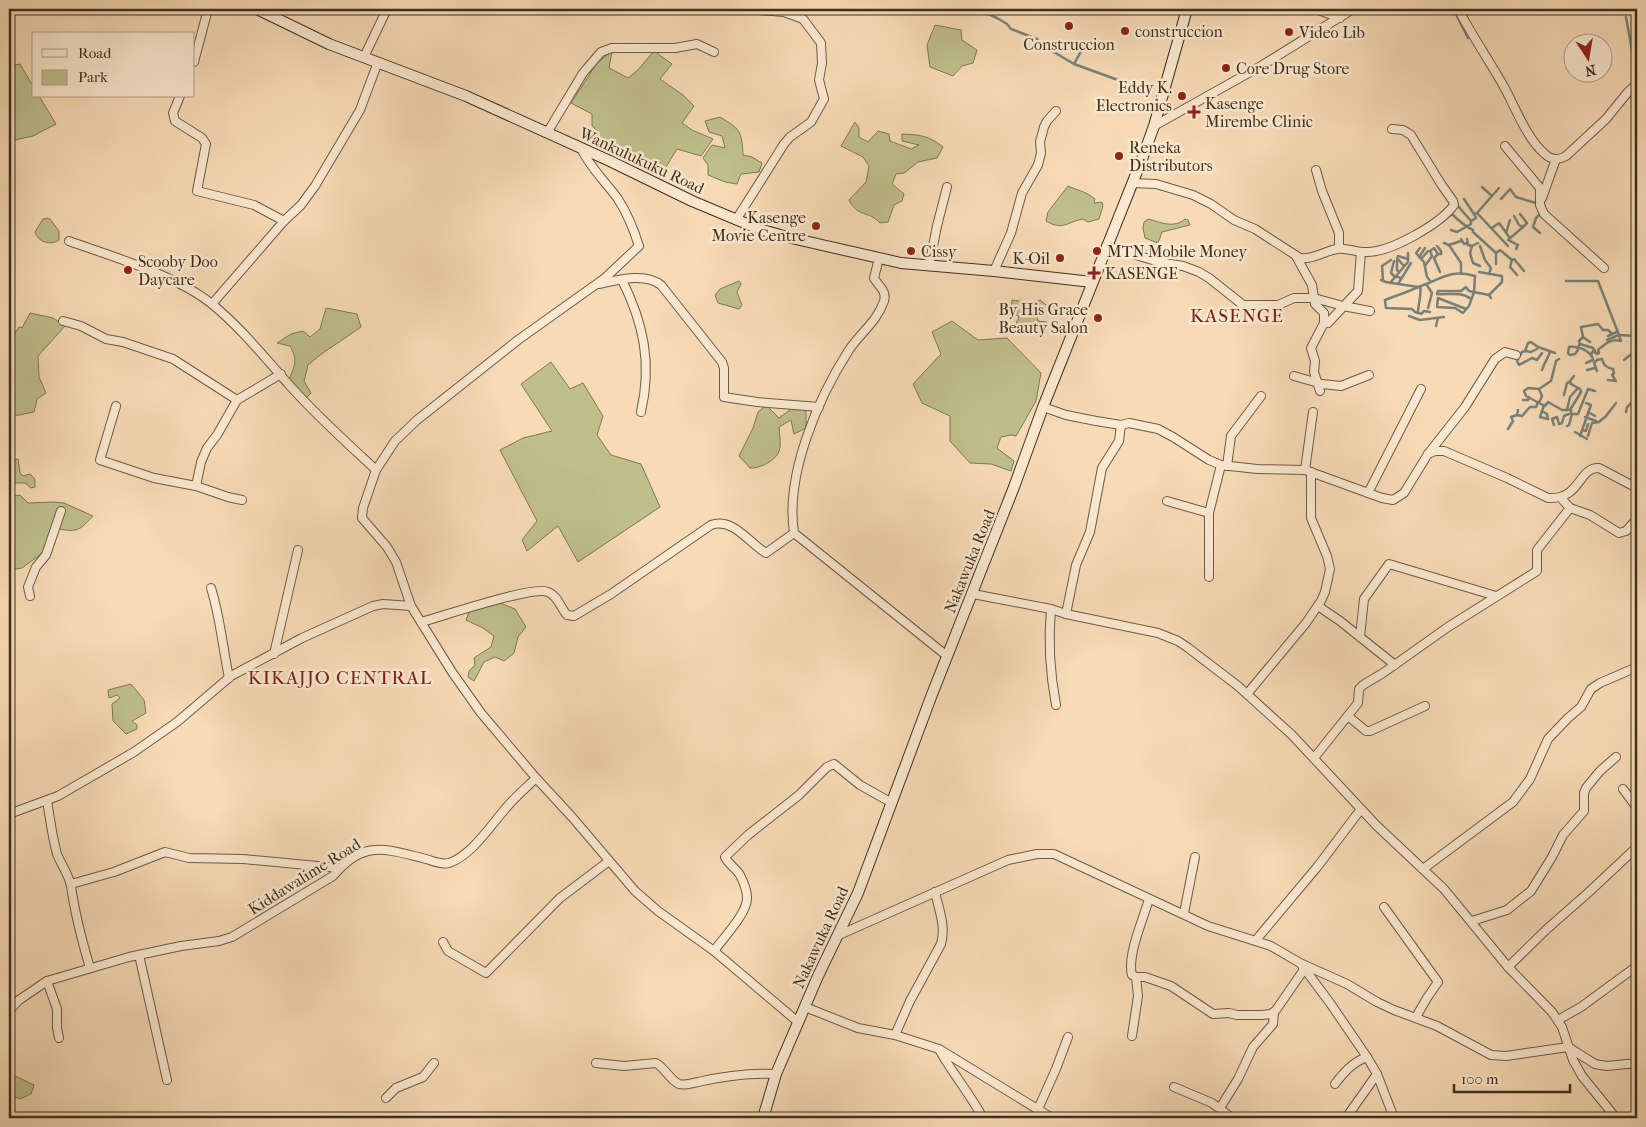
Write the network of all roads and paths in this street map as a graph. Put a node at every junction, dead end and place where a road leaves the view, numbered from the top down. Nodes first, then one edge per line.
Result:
1 (208, 9) edge
2 (257, 9) edge
3 (387, 9) edge
4 (747, 9) edge
5 (1187, 9) edge
6 (1316, 9) edge
7 (1353, 9) edge
8 (1458, 9) edge
9 (1340, 18) junction
10 (714, 52) dead end
11 (364, 57) junction
12 (195, 58) edge
13 (378, 62) junction
14 (1637, 84) edge
15 (179, 98) edge
16 (1056, 111) dead end
17 (1154, 126) junction
18 (1392, 129) dead end
19 (547, 133) junction
20 (1505, 146) dead end
21 (581, 148) junction
22 (1556, 159) junction
23 (1316, 170) dead end
24 (1132, 183) junction
25 (947, 187) dead end
26 (1540, 205) junction
27 (736, 220) junction
28 (284, 221) junction
29 (69, 241) dead end
30 (1106, 246) junction
31 (1338, 248) junction
32 (1361, 252) junction
33 (1296, 256) junction
34 (879, 258) junction
35 (930, 266) junction
36 (1604, 268) dead end
37 (994, 271) junction
38 (622, 280) junction
39 (1092, 282) junction
40 (597, 284) junction
41 (1314, 298) junction
42 (212, 304) junction
43 (1344, 306) junction
44 (1370, 311) dead end
45 (63, 320) dead end
46 (1328, 323) dead end
47 (1516, 355) dead end
48 (281, 374) junction
49 (1369, 375) dead end
50 (1294, 376) dead end
51 (1421, 389) dead end
52 (1320, 390) dead end
53 (1261, 396) dead end
54 (237, 400) junction
55 (116, 406) dead end
56 (819, 407) junction
57 (1042, 407) junction
58 (641, 412) dead end
59 (1313, 412) dead end
60 (1121, 425) junction
61 (1428, 454) junction
62 (1224, 465) junction
63 (376, 470) junction
64 (1308, 471) junction
65 (196, 486) junction
66 (1637, 488) edge
67 (1368, 493) junction
68 (1561, 498) junction
69 (242, 500) dead end
70 (1167, 501) dead end
71 (1570, 508) junction
72 (61, 511) dead end
73 (1209, 513) junction
74 (1637, 519) edge
75 (794, 532) junction
76 (298, 550) dead end
77 (1209, 576) dead end
78 (210, 588) dead end
79 (973, 594) junction
80 (30, 596) dead end
81 (1496, 596) junction
82 (411, 606) junction
83 (1318, 606) junction
84 (1051, 609) junction
85 (1066, 614) junction
86 (421, 622) junction
87 (1360, 637) junction
88 (274, 654) junction
89 (947, 656) junction
90 (1395, 665) junction
91 (1637, 668) edge
92 (229, 678) junction
93 (1247, 694) junction
94 (1056, 705) dead end
95 (1425, 706) dead end
96 (1348, 716) junction
97 (1616, 757) dead end
98 (1314, 758) junction
99 (536, 778) junction
100 (1623, 789) dead end
101 (47, 801) junction
102 (892, 803) junction
103 (1637, 808) edge
104 (1360, 809) junction
105 (9, 814) edge
106 (1637, 847) edge
107 (1195, 858) dead end
108 (609, 861) junction
109 (339, 868) junction
110 (1423, 869) junction
111 (71, 884) junction
112 (934, 892) junction
113 (1149, 899) junction
114 (1384, 908) dead end
115 (1184, 913) junction
116 (1472, 921) junction
117 (838, 935) junction
118 (1256, 940) junction
119 (443, 942) dead end
120 (714, 951) junction
121 (139, 955) junction
122 (1302, 965) junction
123 (1637, 966) edge
124 (1508, 967) junction
125 (90, 968) junction
126 (1136, 977) junction
127 (47, 982) junction
128 (805, 1007) junction
129 (9, 1011) edge
130 (1274, 1013) junction
131 (1416, 1017) junction
132 (1558, 1020) junction
133 (798, 1022) junction
134 (895, 1036) junction
135 (1132, 1036) dead end
136 (1068, 1037) dead end
137 (59, 1038) dead end
138 (1568, 1047) junction
139 (939, 1049) junction
140 (1367, 1057) junction
141 (434, 1063) dead end
142 (596, 1063) dead end
143 (1637, 1063) edge
144 (776, 1074) junction
145 (1377, 1074) junction
146 (167, 1080) dead end
147 (1334, 1084) dead end
148 (1174, 1087) dead end
149 (386, 1098) dead end
150 (1220, 1108) junction
151 (1038, 1109) junction
152 (763, 1118) edge
153 (983, 1118) edge
154 (1052, 1118) edge
155 (1232, 1118) edge
156 (1346, 1118) edge
157 (1394, 1118) edge
158 (1616, 1118) edge

1 - 12 street
2 - 11 main road, Wankulukuku Road
3 - 11 street
4 - 27 street
5 - 17 main road, Nakawuka Road
6 - 9 street
7 - 9 street
8 - 22 street
9 - 17 street
10 - 19 street
11 - 13 main road, Wankulukuku Road
13 - 19 main road, Wankulukuku Road
13 - 28 street
14 - 22 street
15 - 28 street
16 - 37 street
17 - 24 main road, Nakawuka Road
18 - 32 street
19 - 21 main road, Wankulukuku Road
20 - 26 street
21 - 27 main road, Wankulukuku Road
21 - 40 street
22 - 26 street
23 - 31 street
24 - 30 main road, Nakawuka Road
24 - 33 street
25 - 35 street
26 - 36 street
27 - 34 main road, Wankulukuku Road
28 - 42 street
29 - 42 street
30 - 39 main road, Nakawuka Road
30 - 41 street
31 - 32 street
31 - 33 street
32 - 43 street
33 - 41 street
34 - 35 main road, Wankulukuku Road
34 - 56 street
35 - 37 main road, Wankulukuku Road
37 - 39 main road, Wankulukuku Road
38 - 40 street
38 - 56 street
38 - 58 street
39 - 57 main road, Nakawuka Road
40 - 63 street
41 - 43 street
41 - 52 street
42 - 48 street
43 - 44 street
43 - 46 street
45 - 54 street
47 - 61 street
48 - 54 street
48 - 63 street
49 - 50 street
51 - 67 street
53 - 62 street
54 - 65 street
55 - 65 street
56 - 75 street
57 - 60 street
57 - 79 main road, Nakawuka Road
59 - 64 street
60 - 62 street
60 - 85 street
61 - 67 street
61 - 68 street
62 - 64 street
62 - 73 street
63 - 82 street
64 - 67 street
64 - 83 street
65 - 69 street
66 - 68 street
68 - 71 street
70 - 73 street
71 - 74 street
71 - 81 street
72 - 80 street
73 - 77 street
75 - 86 street
75 - 89 street
76 - 88 street
78 - 92 street
79 - 84 street
79 - 89 main road, Nakawuka Road
81 - 87 street
81 - 90 street
82 - 86 street
82 - 88 street
83 - 87 street
83 - 93 street
84 - 85 street
84 - 94 street
85 - 93 street
86 - 99 street
87 - 90 street
88 - 92 street
89 - 102 main road, Nakawuka Road
90 - 96 street
91 - 110 street
92 - 101 street
93 - 98 street
95 - 96 street
96 - 98 street
97 - 116 street
98 - 104 street
99 - 108 street
99 - 109 street, Kiddawalime Road
100 - 103 street
101 - 105 street
101 - 111 street
102 - 117 main road, Nakawuka Road
102 - 120 street
104 - 110 street
104 - 118 street
106 - 124 street
107 - 115 street
108 - 119 street
108 - 120 street
109 - 111 street
109 - 121 street, Kiddawalime Road
110 - 116 street
111 - 125 street
112 - 113 street
112 - 117 street
112 - 134 street
113 - 115 street
113 - 126 street
114 - 131 street
115 - 118 street
116 - 124 street
117 - 128 main road, Nakawuka Road
118 - 122 street
120 - 133 street
121 - 125 street, Kiddawalime Road
121 - 146 street
122 - 130 street
122 - 131 street
122 - 140 street
123 - 132 street
124 - 132 street
125 - 127 street, Kiddawalime Road
126 - 130 street
126 - 135 street
127 - 129 street, Kiddawalime Road
127 - 137 street
128 - 133 main road, Nakawuka Road
128 - 134 street
130 - 150 street
131 - 138 street
132 - 138 street
133 - 144 main road, Nakawuka Road
134 - 139 street
136 - 151 street
138 - 143 street
138 - 158 street
139 - 151 street
139 - 153 street
140 - 145 street
140 - 147 street
141 - 149 street
142 - 144 street
144 - 152 main road, Nakawuka Road
145 - 156 street
145 - 157 street
148 - 150 street
150 - 155 street
151 - 154 street

